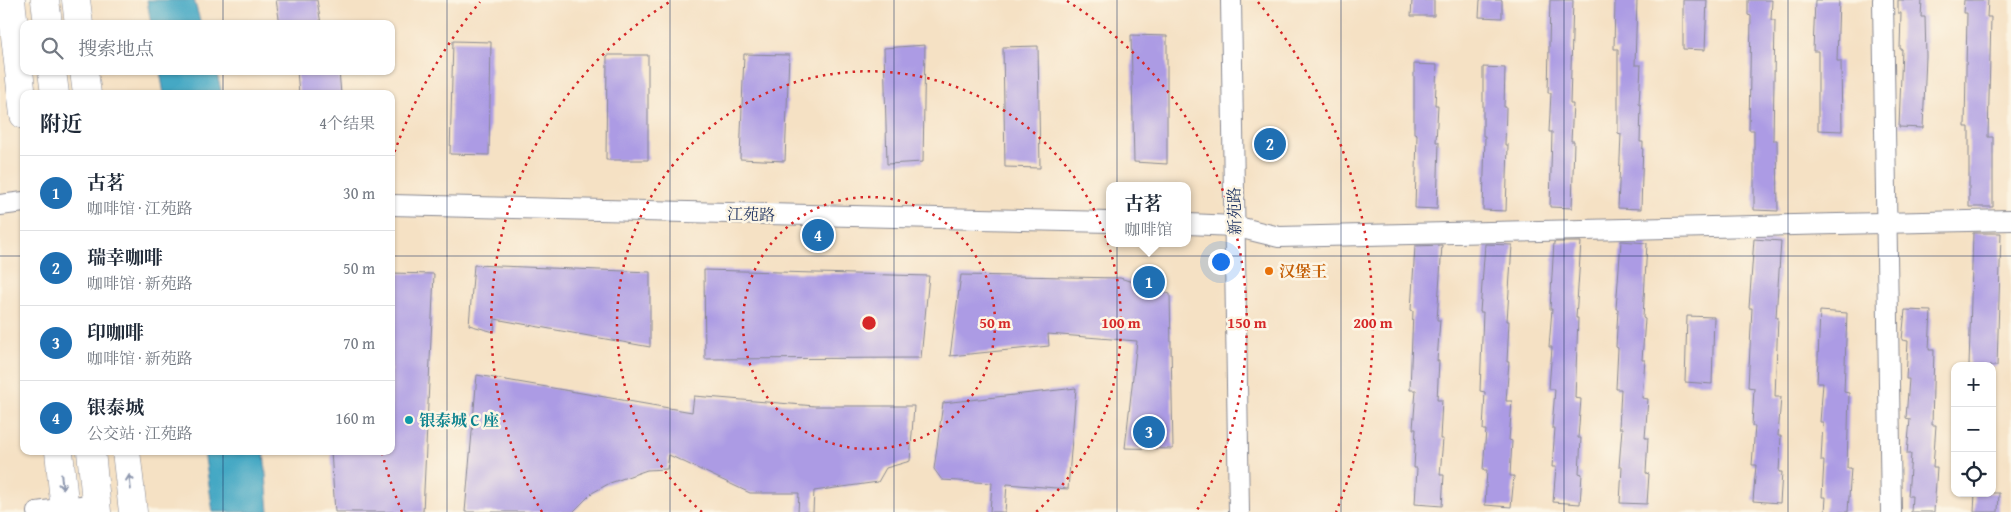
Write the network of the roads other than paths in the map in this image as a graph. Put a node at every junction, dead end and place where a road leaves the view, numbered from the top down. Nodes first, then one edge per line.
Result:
1 (12, 0) edge
2 (45, 0) edge
3 (76, 0) edge
4 (1232, 0) edge
5 (1883, 0) edge
6 (48, 20) edge
7 (78, 20) edge
8 (53, 75) edge
9 (85, 75) edge
10 (21, 90) edge
11 (54, 90) edge
12 (86, 90) edge
13 (20, 202) edge
14 (0, 205) edge
15 (395, 205) edge
16 (2011, 220) edge
17 (1106, 222) edge
18 (1886, 222) junction
19 (1191, 224) edge
20 (1234, 226) junction
21 (61, 455) edge
22 (89, 455) edge
23 (126, 455) edge
24 (82, 510) edge
25 (36, 512) edge
26 (133, 512) edge
27 (1239, 512) edge
28 (1890, 512) edge

1 - 10 main road
2 - 6 main road
3 - 7 main road
4 - 20 street, 新苑路
5 - 18 street
8 - 11 main road
9 - 12 main road
13 - 14 street
15 - 17 street, 江苑路
16 - 18 street
18 - 20 street
18 - 28 street
19 - 20 street
20 - 27 street, 新苑路
21 -> 24 main road
22 - 24 main road
26 -> 23 main road
24 - 25 street

